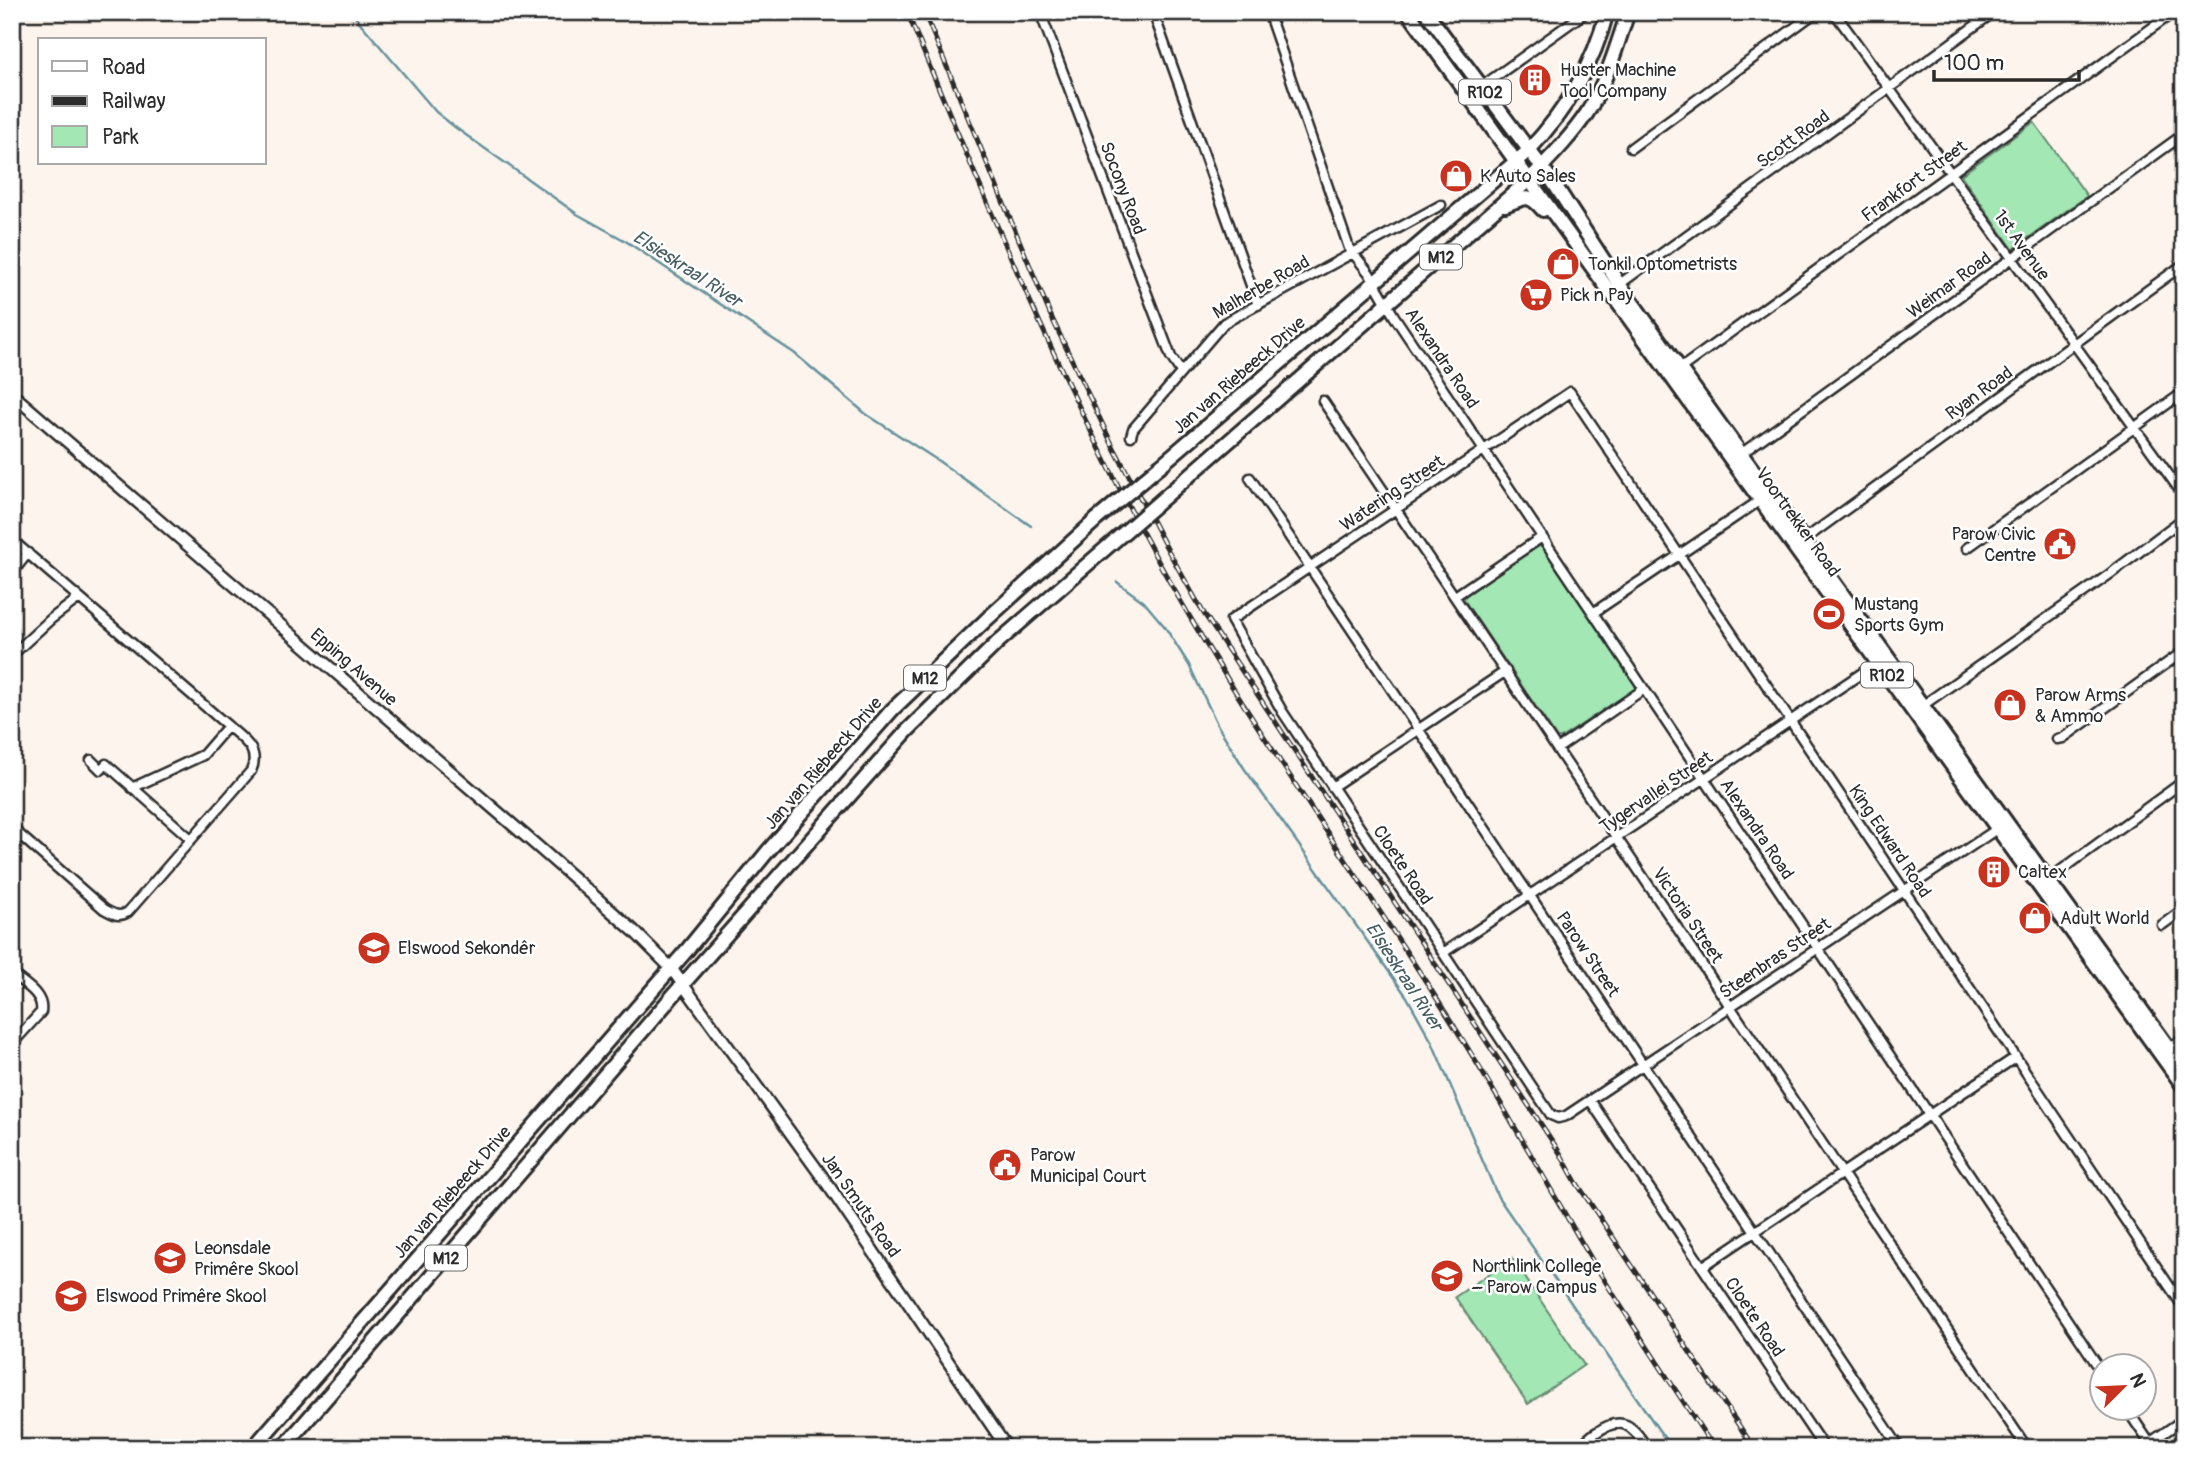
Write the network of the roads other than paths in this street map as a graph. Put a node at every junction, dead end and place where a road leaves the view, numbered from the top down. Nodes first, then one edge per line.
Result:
1 (1040, 12) edge
2 (1153, 12) edge
3 (1268, 12) edge
4 (1408, 12) edge
5 (1426, 12) edge
6 (1586, 12) edge
7 (1607, 12) edge
8 (1628, 12) edge
9 (1816, 12) edge
10 (1835, 12) edge
11 (1994, 12) edge
12 (2174, 12) edge
13 (1481, 87) junction
14 (1889, 88) junction
15 (2184, 134) edge
16 (1631, 148) dead end
17 (1528, 150) junction
18 (1517, 162) junction
19 (1541, 167) junction
20 (1951, 174) junction
21 (1530, 179) junction
22 (1441, 205) dead end
23 (1495, 209) junction
24 (1575, 243) junction
25 (1353, 254) junction
26 (2012, 258) junction
27 (2184, 264) edge
28 (1374, 282) junction
29 (1614, 288) junction
30 (1387, 304) junction
31 (1258, 305) junction
32 (2074, 343) junction
33 (1181, 372) junction
34 (1676, 372) junction
35 (2184, 392) edge
36 (1570, 393) joint
37 (12, 394) edge
38 (1323, 401) dead end
39 (2134, 428) junction
40 (1131, 436) dead end
41 (1484, 450) junction
42 (1737, 458) junction
43 (1250, 478) dead end
44 (2184, 496) edge
45 (1765, 497) junction
46 (1396, 509) junction
47 (2184, 518) edge
48 (1542, 537) junction
49 (12, 540) edge
50 (1798, 544) junction
51 (1967, 548) dead end
52 (28, 554) junction
53 (1679, 554) junction
54 (1310, 567) junction
55 (12, 573) edge
56 (1455, 596) junction
57 (79, 598) junction
58 (1593, 612) junction
59 (1231, 620) joint
60 (2184, 651) edge
61 (12, 655) edge
62 (1883, 659) junction
63 (1506, 671) junction
64 (1644, 689) junction
65 (1917, 710) junction
66 (1790, 720) junction
67 (228, 726) junction
68 (1418, 729) junction
69 (2057, 738) dead end
70 (1557, 749) junction
71 (91, 760) dead end
72 (1704, 779) junction
73 (2184, 781) edge
74 (1332, 787) junction
75 (132, 788) junction
76 (2003, 825) junction
77 (12, 828) edge
78 (1617, 838) junction
79 (191, 839) junction
80 (2043, 883) junction
81 (1904, 891) junction
82 (1530, 896) junction
83 (2184, 909) edge
84 (2162, 925) dead end
85 (1818, 948) junction
86 (1443, 953) junction
87 (671, 968) junction
88 (12, 974) edge
89 (683, 984) junction
90 (1731, 1006) junction
91 (2184, 1038) edge
92 (12, 1044) edge
93 (2165, 1053) junction
94 (2016, 1057) junction
95 (1643, 1065) junction
96 (2184, 1069) edge
97 (2184, 1087) edge
98 (1590, 1100) junction
99 (1929, 1115) junction
100 (1560, 1118) joint
101 (1842, 1172) junction
102 (1755, 1231) junction
103 (1702, 1267) junction
104 (2184, 1307) edge
105 (2089, 1352) edge
106 (2184, 1419) edge
107 (2134, 1422) edge
108 (2148, 1446) edge
109 (253, 1448) edge
110 (282, 1448) edge
111 (1007, 1448) edge
112 (1582, 1448) edge
113 (1647, 1448) edge
114 (1824, 1448) edge
115 (1900, 1448) edge
116 (2027, 1448) edge

1 - 33 street, Socony Road
2 - 31 street
3 - 25 street, Alexandra Road
4 - 18 main road, Voortrekker Road / R102
5 - 13 main road, Voortrekker Road / R102
6 - 13 street
7 - 17 main road, M12
8 - 19 main road, M12
9 - 16 street
10 - 14 street, 1st Avenue
11 - 14 street, Scott Road
12 - 20 street, Frankfort Street
13 - 17 main road, Voortrekker Road / R102
14 - 20 street, 1st Avenue
14 - 29 street, Scott Road
15 - 26 street, Weimar Road
17 - 18 main road, Jan van Riebeeck Drive / M12
17 - 19 main road, Voortrekker Road / R102
18 - 21 main road, Voortrekker Road / R102
18 - 28 main road, Jan van Riebeeck Drive / M12
19 - 21 main road, M12
19 - 29 main road, Voortrekker Road / R102
20 - 26 street, 1st Avenue
20 - 34 street, Frankfort Street
21 - 23 main road, M12
21 - 24 main road, Voortrekker Road / R102
22 - 25 street, Malherbe Road
23 - 24 main road
23 - 30 main road, M12
24 - 29 main road, Voortrekker Road / R102
25 - 28 street, Alexandra Road
25 - 31 street, Malherbe Road
26 - 32 street, 1st Avenue
26 - 42 street, Weimar Road
27 - 32 street, Ryan Road
28 - 30 street, Alexandra Road
28 - 87 main road, Jan van Riebeeck Drive / M12, bridge
29 - 34 main road, Voortrekker Road / R102
30 - 41 street, Alexandra Road
30 - 89 main road, M12, bridge
31 - 33 street, Malherbe Road
32 - 39 street, 1st Avenue
32 - 50 street, Ryan Road
33 - 40 street, Malherbe Road
34 - 42 main road, Voortrekker Road / R102
35 - 39 street
36 - 41 street, Watering Street
36 - 53 street, King Edward Road
37 - 87 street, Epping Avenue
38 - 46 street, Victoria Street
39 - 44 street, 1st Avenue
39 - 51 street
41 - 46 street, Watering Street
41 - 48 street, Alexandra Road
42 - 45 main road, Voortrekker Road / R102
43 - 54 street, Parow Street
45 - 50 main road, Voortrekker Road / R102
45 - 53 street
46 - 54 street, Watering Street
46 - 56 street, Victoria Street
47 - 65 street
48 - 56 street
48 - 58 street, Alexandra Road
49 - 52 street
50 - 62 main road, Voortrekker Road / R102
52 - 55 street
52 - 57 street
53 - 58 street
53 - 66 street, King Edward Road
54 - 59 street, Watering Street
54 - 68 street, Parow Street
56 - 63 street, Victoria Street
57 - 61 street
57 - 67 street
58 - 64 street, Alexandra Road
59 - 74 street, Cloete Road
60 - 69 street
62 - 65 main road, Voortrekker Road / R102
62 - 66 street, Tygervallei Street
63 - 68 street
63 - 70 street, Victoria Street
64 - 70 street
64 - 72 street, Alexandra Road
65 - 76 main road, Voortrekker Road / R102
66 - 72 street, Tygervallei Street
66 - 81 street, King Edward Road
67 - 75 street
67 - 79 street
68 - 74 street
68 - 82 street, Parow Street
70 - 78 street, Victoria Street
71 - 75 street
72 - 78 street, Tygervallei Street
72 - 85 street, Alexandra Road
73 - 80 street
74 - 86 street, Cloete Road
75 - 79 street
76 - 80 main road, Voortrekker Road / R102
76 - 81 street, Steenbras Street
77 - 79 street
78 - 82 street, Tygervallei Street
78 - 90 street, Victoria Street
80 - 93 main road, Voortrekker Road / R102
81 - 85 street, Steenbras Street
81 - 94 street, King Edward Road
82 - 86 street, Tygervallei Street
82 - 95 street, Parow Street
83 - 84 street
85 - 90 street, Steenbras Street
85 - 99 street, Alexandra Road
86 - 100 street, Cloete Road
87 - 89 street, Epping Avenue
87 - 109 main road, Jan van Riebeeck Drive / M12
88 - 92 street
89 - 110 main road, M12
89 - 111 street, Jan Smuts Road
90 - 95 street, Steenbras Street
90 - 101 street, Victoria Street
91 - 93 street
93 - 96 main road, Voortrekker Road / R102
93 - 97 main road, Voortrekker Road / R102
94 - 99 street
94 - 104 street, King Edward Road
95 - 98 street, Steenbras Street
95 - 102 street, Parow Street
98 - 100 street, Steenbras Street
98 - 103 street, Cloete Road
99 - 101 street
99 - 105 street, Alexandra Road
101 - 102 street
101 - 116 street, Victoria Street
102 - 103 street
102 - 115 street, Parow Street
103 - 114 street, Cloete Road
106 - 108 street
107 - 108 street
112 - 113 street

